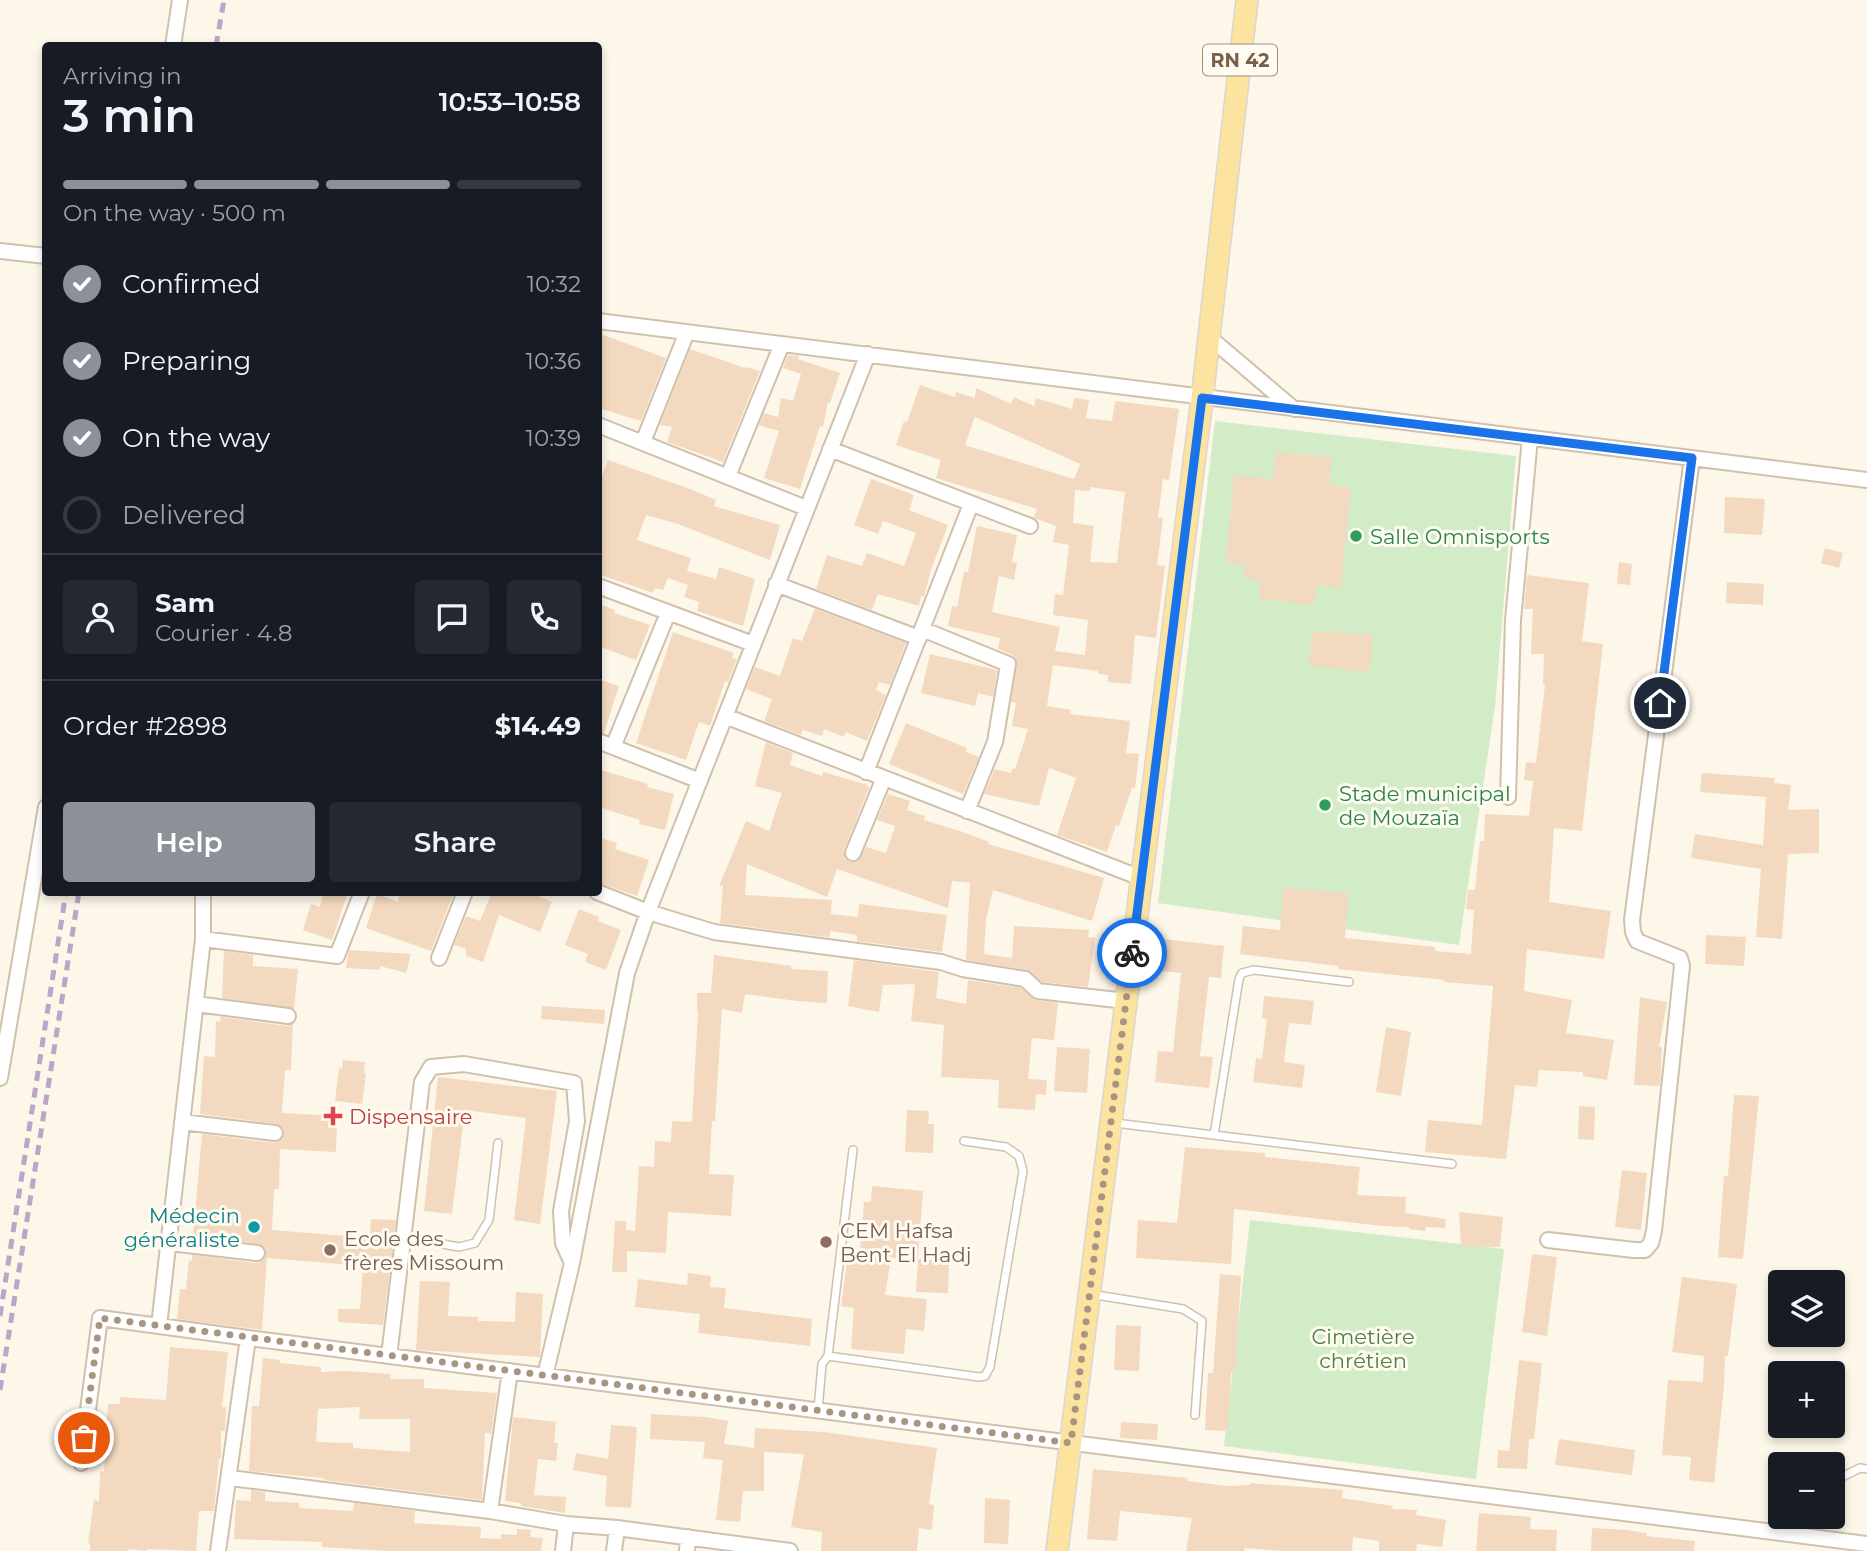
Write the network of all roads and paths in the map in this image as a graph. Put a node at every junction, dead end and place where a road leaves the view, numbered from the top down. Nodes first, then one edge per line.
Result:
1 (180, 0) edge
2 (1247, 0) edge
3 (174, 42) edge
4 (0, 251) edge
5 (42, 256) edge
6 (602, 321) edge
7 (687, 332) junction
8 (1209, 337) junction
9 (782, 344) junction
10 (868, 354) junction
11 (1202, 398) junction
12 (1295, 410) junction
13 (602, 427) edge
14 (1530, 438) junction
15 (643, 442) junction
16 (830, 449) junction
17 (1692, 458) junction
18 (728, 476) junction
19 (1867, 480) edge
20 (971, 503) junction
21 (806, 508) junction
22 (1030, 526) dead end
23 (776, 584) junction
24 (602, 588) edge
25 (668, 613) junction
26 (920, 633) junction
27 (753, 644) junction
28 (725, 716) junction
29 (602, 743) edge
30 (613, 747) junction
31 (866, 772) junction
32 (884, 779) junction
33 (699, 781) junction
34 (1508, 797) dead end
35 (967, 811) junction
36 (42, 831) edge
37 (853, 853) dead end
38 (1141, 878) junction
39 (602, 894) edge
40 (203, 896) edge
41 (360, 896) edge
42 (463, 896) edge
43 (648, 912) junction
44 (203, 939) junction
45 (439, 958) dead end
46 (1349, 982) dead end
47 (1126, 1000) junction
48 (196, 1004) junction
49 (288, 1016) dead end
50 (0, 1078) edge
51 (182, 1122) junction
52 (1111, 1122) junction
53 (275, 1133) dead end
54 (1214, 1135) junction
55 (964, 1141) dead end
56 (498, 1143) dead end
57 (853, 1150) dead end
58 (1452, 1164) dead end
59 (404, 1237) junction
60 (1548, 1240) dead end
61 (169, 1243) junction
62 (257, 1253) dead end
63 (572, 1263) junction
64 (1089, 1294) junction
65 (159, 1326) junction
66 (248, 1338) junction
67 (389, 1356) junction
68 (828, 1356) junction
69 (510, 1371) junction
70 (545, 1376) junction
71 (818, 1411) junction
72 (1195, 1415) dead end
73 (1071, 1443) junction
74 (80, 1463) dead end
75 (1867, 1469) edge
76 (1845, 1476) edge
77 (230, 1478) junction
78 (490, 1511) junction
79 (566, 1524) junction
80 (617, 1528) junction
81 (687, 1544) edge
82 (1867, 1544) edge
83 (771, 1549) edge
84 (218, 1551) edge
85 (563, 1551) edge
86 (614, 1551) edge
87 (790, 1551) edge
88 (1057, 1551) edge

1 - 3 street
2 - 8 main road, RN 42
4 - 5 street
6 - 7 street
7 - 9 street
7 - 15 street
8 - 11 main road, RN 42
8 - 12 street
9 - 10 street
9 - 18 street
10 - 11 street
10 - 16 street
11 - 12 street
11 - 38 main road, RN 42
12 - 14 street
13 - 15 street
14 - 17 street
14 - 34 street
15 - 18 street
16 - 20 street
16 - 21 street
17 - 19 street
17 - 60 street
18 - 21 street
20 - 22 street
20 - 26 street
21 - 23 street
23 - 26 street
23 - 27 street
24 - 25 street
25 - 27 street
25 - 30 street
26 - 31 street
26 - 35 street
27 - 28 street
28 - 31 street
28 - 33 street
29 - 30 street
30 - 33 street
31 - 32 street
32 - 35 street
32 - 37 street
33 - 43 street
35 - 38 street
36 - 50 street
38 - 47 main road, RN 42
39 - 43 street
40 - 44 street
41 - 44 street
42 - 45 street
43 - 47 street
43 - 63 street
44 - 48 street
46 - 54 lane
47 - 52 main road, RN 42
48 - 49 street
48 - 51 street
51 - 53 street
51 - 61 street
52 - 54 lane
52 - 64 main road, RN 42
54 - 58 lane
55 - 68 lane
56 - 59 lane
57 - 68 lane
59 - 63 street
59 - 67 street
61 - 62 street
61 - 65 street
63 - 70 street
64 - 72 lane
64 - 73 main road, RN 42
65 - 66 street
65 - 74 street
66 - 67 street
66 - 77 street
67 - 69 street
68 - 71 lane
69 - 70 street
69 - 78 street
70 - 71 street
71 - 73 street
73 - 82 street
73 - 88 main road, RN 42
75 - 76 lane
77 - 78 street
77 - 84 street
78 - 79 street
79 - 80 street
79 - 85 street
80 - 81 street
80 - 86 street
81 - 83 street
83 - 87 street

